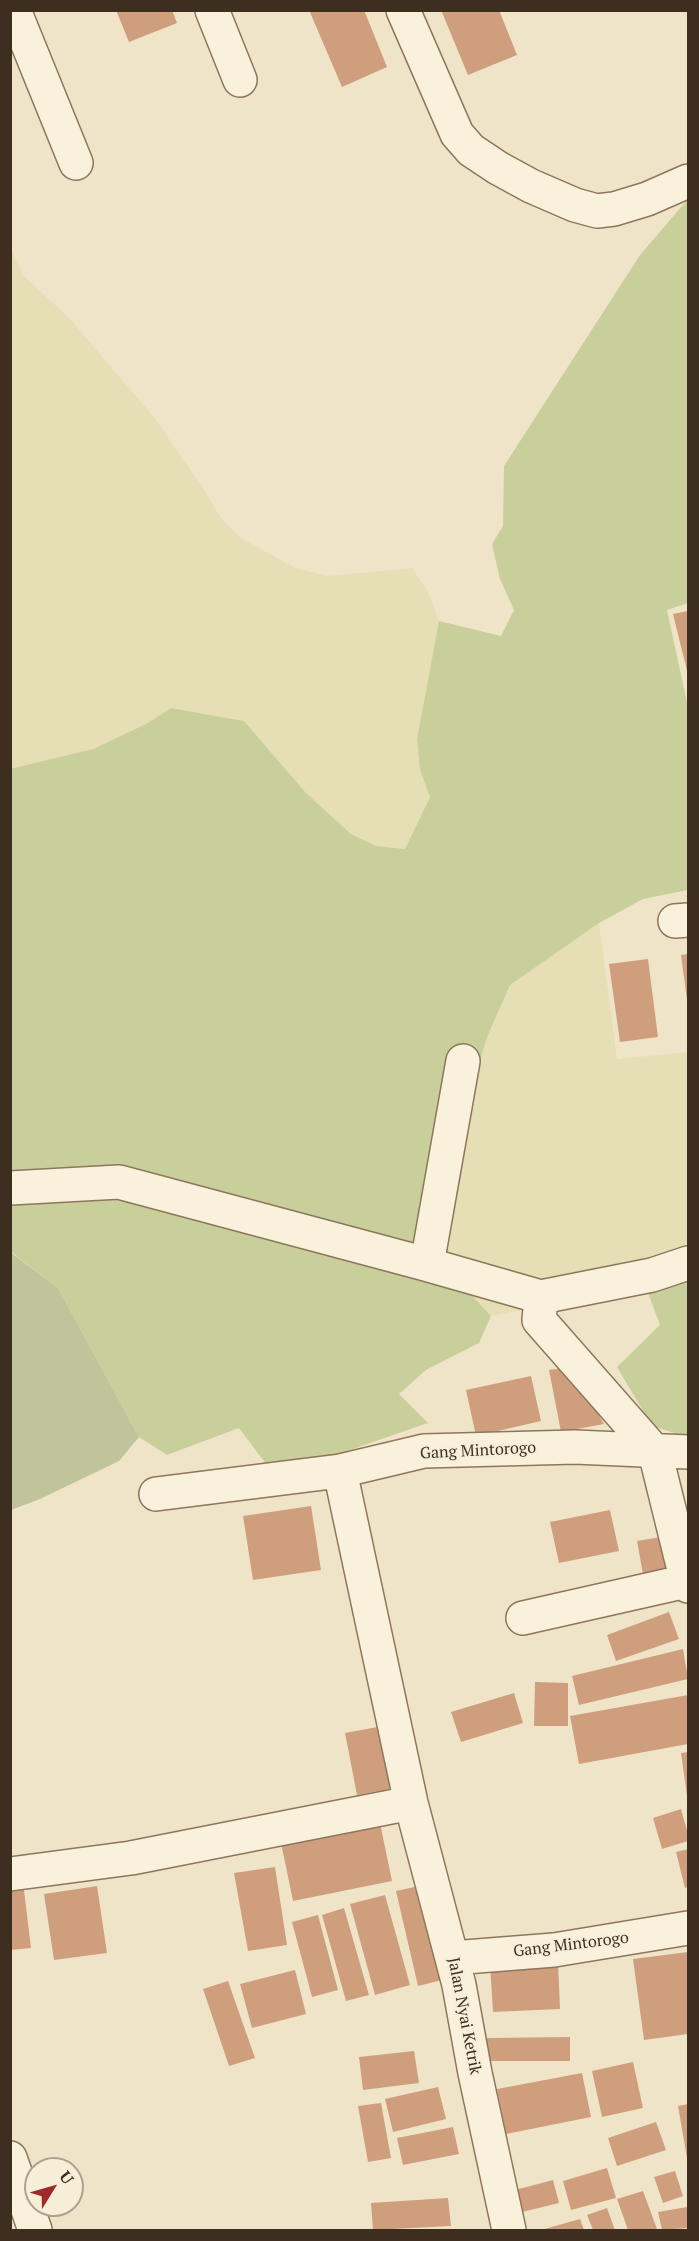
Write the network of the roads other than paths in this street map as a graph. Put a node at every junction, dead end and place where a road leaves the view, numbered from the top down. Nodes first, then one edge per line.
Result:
1 (14, 10) edge
2 (212, 10) edge
3 (403, 10) edge
4 (240, 80) dead end
5 (76, 163) dead end
6 (688, 181) edge
7 (463, 1061) dead end
8 (10, 1188) edge
9 (688, 1263) edge
10 (427, 1264) junction
11 (541, 1297) junction
12 (655, 1452) junction
13 (688, 1452) edge
14 (340, 1471) junction
15 (156, 1494) dead end
16 (688, 1583) edge
17 (523, 1618) dead end
18 (411, 1803) junction
19 (10, 1874) edge
20 (688, 1928) edge
21 (452, 1958) junction
22 (10, 2158) edge
23 (35, 2230) edge
24 (509, 2230) edge

1 - 5 street
2 - 4 street
3 - 6 street
7 - 10 street
8 - 10 street
9 - 11 street
10 - 11 street
11 - 12 street
12 - 13 street, Gang Mintorogo
12 - 14 street, Gang Mintorogo
12 - 16 street
14 - 15 street, Gang Mintorogo
14 - 18 street, Jalan Nyai Ketrik
16 - 17 street
18 - 19 street
18 - 21 street, Jalan Nyai Ketrik
20 - 21 street, Gang Mintorogo
21 - 24 street, Jalan Nyai Ketrik
22 - 23 street

